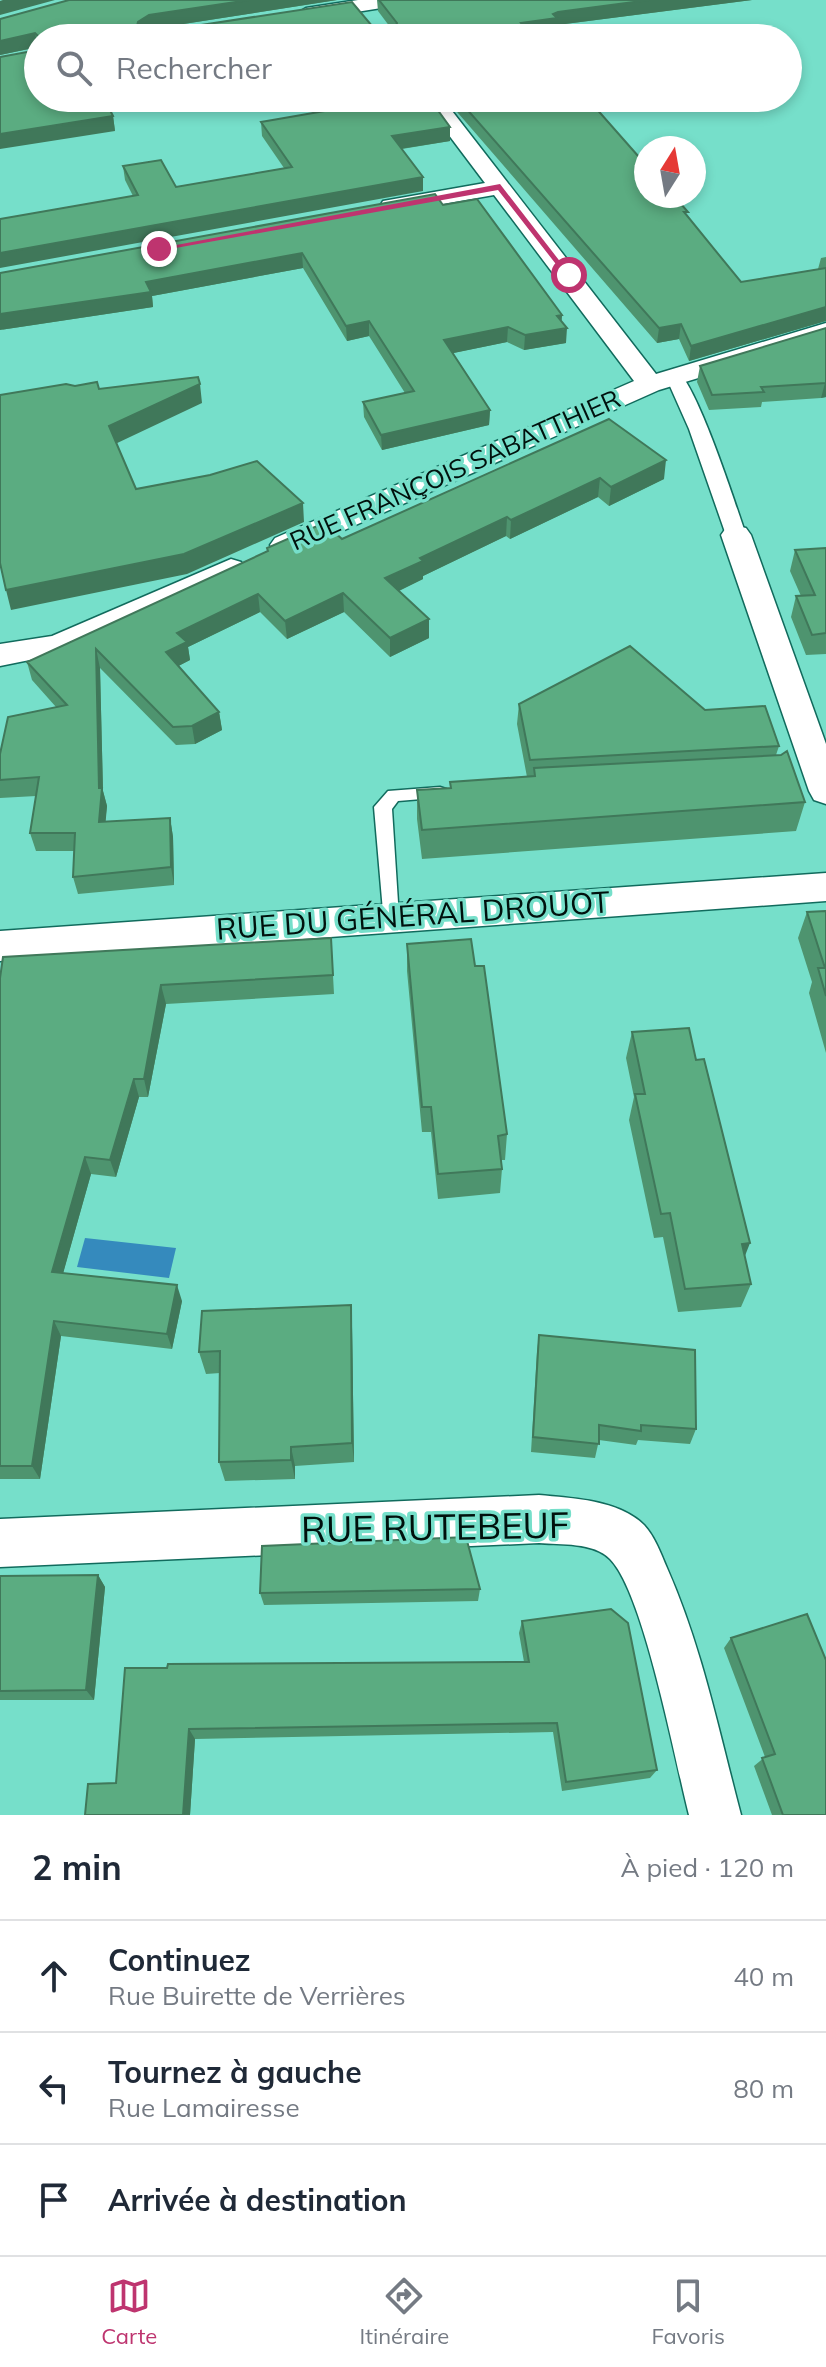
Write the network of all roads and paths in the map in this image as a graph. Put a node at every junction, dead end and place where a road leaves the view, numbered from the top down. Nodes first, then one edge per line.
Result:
1 (394, 0) edge
2 (359, 5) junction
3 (285, 17) edge
4 (374, 24) edge
5 (442, 112) edge
6 (500, 187) junction
7 (363, 212) edge
8 (826, 331) edge
9 (662, 379) junction
10 (736, 535) joint
11 (0, 655) edge
12 (826, 791) edge
13 (457, 792) edge
14 (826, 887) edge
15 (390, 918) junction
16 (0, 946) edge
17 (0, 1543) edge
18 (715, 1815) edge

1 - 2 street
2 - 3 street
2 - 4 street
5 - 6 street
6 - 7 street
6 - 9 street
8 - 9 street, RUE FRANÇOIS SABATTHIER
9 - 10 street
9 - 11 street, RUE FRANÇOIS SABATTHIER
10 - 12 street
13 - 15 lane
14 - 15 street, RUE DU GÉNÉRAL DROUOT
15 - 16 street, RUE DU GÉNÉRAL DROUOT
17 - 18 street, RUE RUTEBEUF

